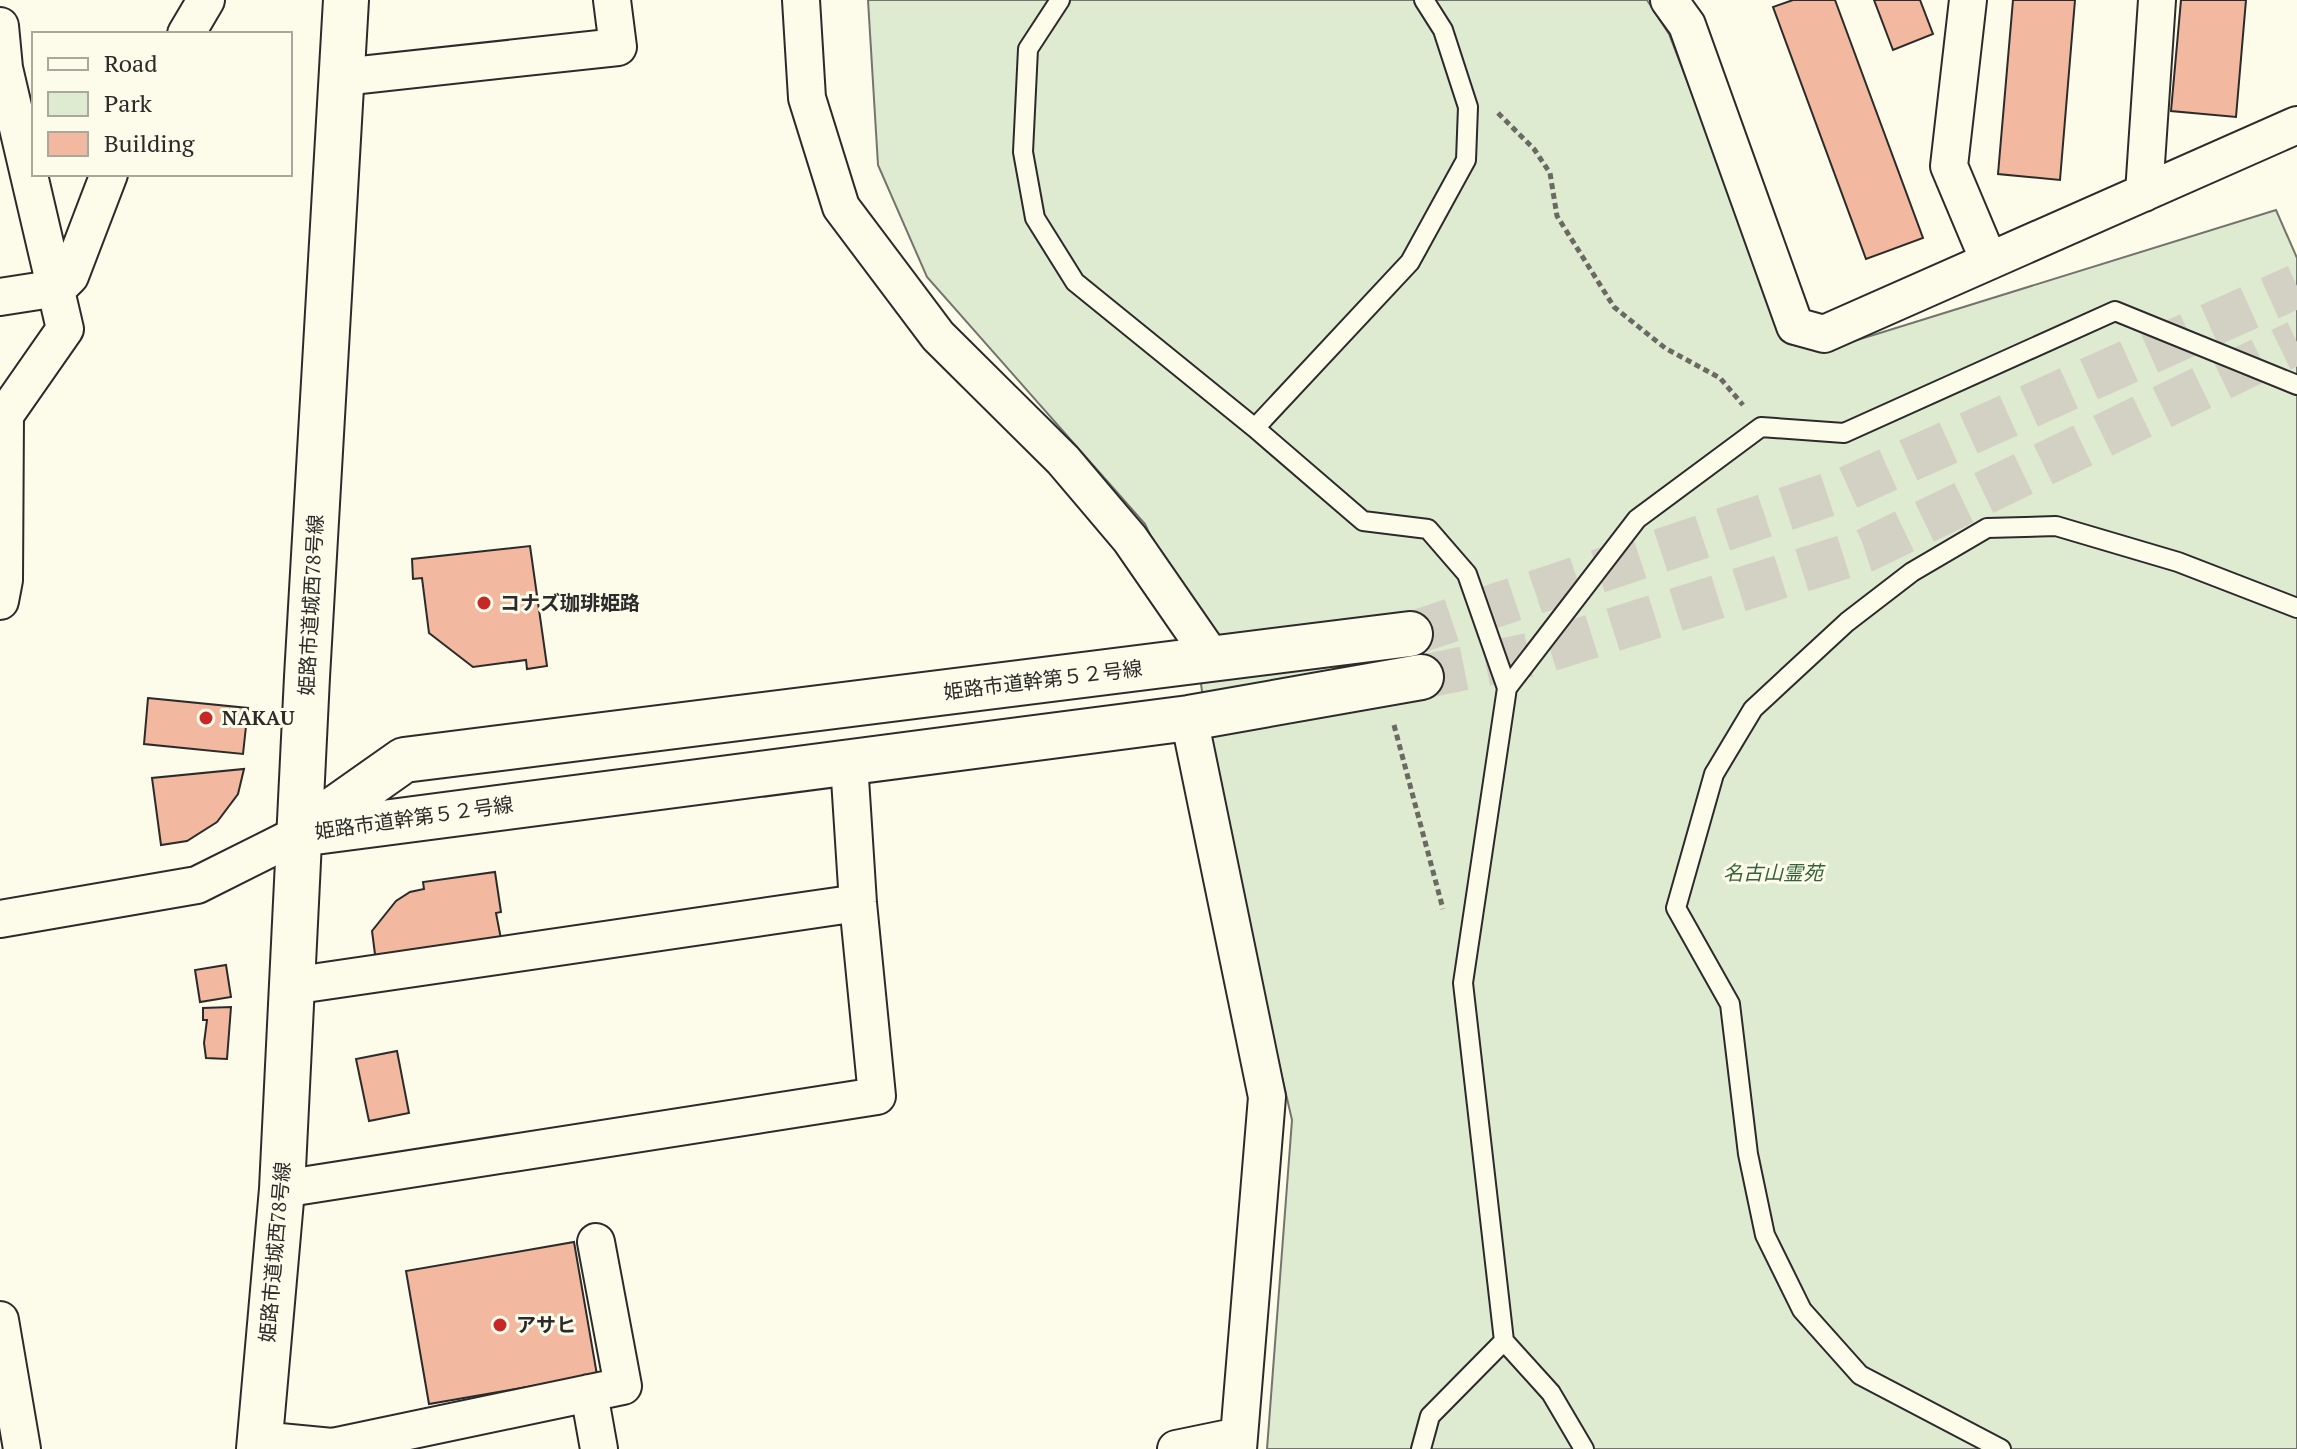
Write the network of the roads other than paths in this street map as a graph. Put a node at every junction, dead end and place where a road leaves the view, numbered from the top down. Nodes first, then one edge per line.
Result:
1 (206, 0) edge
2 (346, 0) edge
3 (612, 0) edge
4 (801, 0) edge
5 (1060, 0) edge
6 (1424, 0) edge
7 (1669, 0) edge
8 (1968, 0) edge
9 (2157, 0) edge
10 (0, 26) edge
11 (187, 32) edge
12 (342, 77) junction
13 (2297, 125) edge
14 (108, 176) edge
15 (2144, 193) junction
16 (1989, 261) junction
17 (51, 290) junction
18 (0, 297) edge
19 (2297, 385) edge
20 (1255, 428) junction
21 (0, 601) edge
22 (2297, 608) edge
23 (1410, 634) tunnel mouth
24 (1213, 659) junction
25 (1402, 680) tunnel mouth
26 (1507, 688) junction
27 (1189, 718) junction
28 (849, 763) junction
29 (299, 834) junction
30 (858, 903) junction
31 (0, 919) edge
32 (291, 986) junction
33 (282, 1189) junction
34 (596, 1242) dead end
35 (0, 1320) edge
36 (1504, 1341) junction
37 (589, 1393) junction
38 (1238, 1443) edge
39 (259, 1445) edge
40 (332, 1448) edge
41 (22, 1449) edge
42 (599, 1449) edge
43 (1176, 1449) edge
44 (1421, 1449) edge
45 (1584, 1449) edge
46 (2001, 1449) edge

1 - 11 street
2 - 12 street, 姫路市道城西78号線
3 - 12 street
4 - 24 street
5 - 20 lane
6 - 20 lane
7 - 16 street
8 - 16 street
9 - 15 street
10 - 17 street
12 - 29 street, 姫路市道城西78号線
13 - 15 street
14 - 17 street
15 - 16 street
17 - 18 street
17 - 21 street
19 - 26 lane
20 - 26 lane
22 - 46 lane
23 - 24 street, 姫路市道幹第５２号線
24 - 29 street, 姫路市道幹第５２号線
25 - 27 street, 姫路市道幹第５２号線
26 - 36 lane
27 - 28 street, 姫路市道幹第５２号線
27 - 38 street
28 - 29 street, 姫路市道幹第５２号線
28 - 30 street
29 - 31 street
29 - 32 street, 姫路市道城西78号線
30 - 32 street
30 - 33 street
32 - 33 street, 姫路市道城西78号線
33 - 39 street, 姫路市道城西78号線
34 - 37 street
35 - 41 street
36 - 44 lane
36 - 45 lane
37 - 40 street
37 - 42 street
38 - 43 street
39 - 40 street

